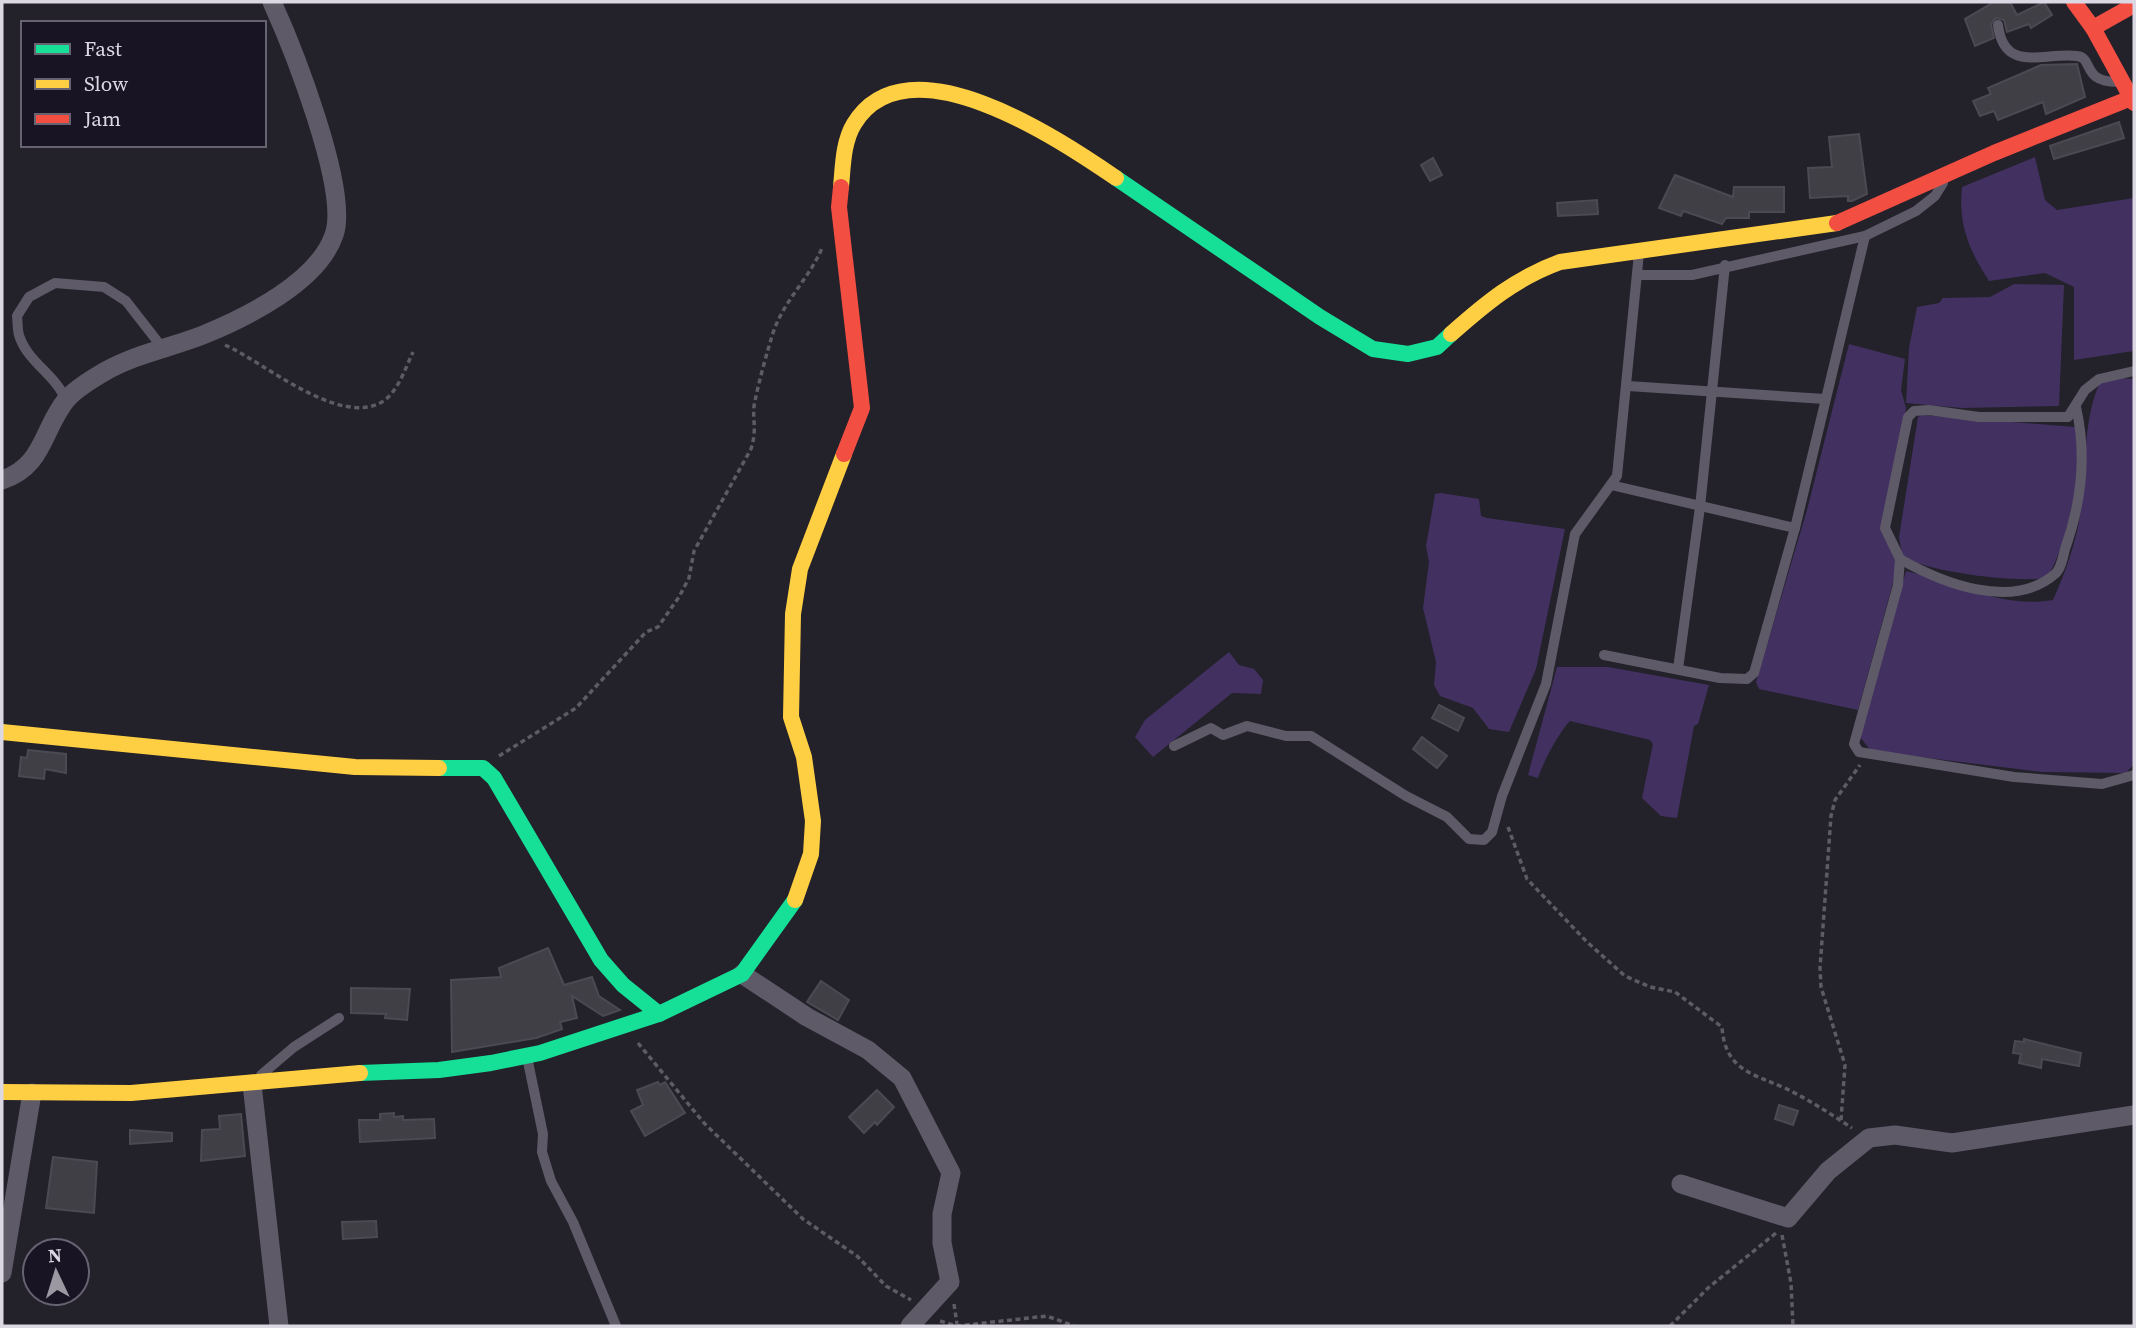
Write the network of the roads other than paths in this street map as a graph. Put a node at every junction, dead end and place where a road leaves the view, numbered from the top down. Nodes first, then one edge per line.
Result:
1 (272, 2) edge
2 (2074, 2) edge
3 (2134, 5) edge
4 (1998, 25) dead end
5 (2093, 28) junction
6 (2122, 82) junction
7 (2132, 101) edge
8 (1948, 174) junction
9 (1865, 236) junction
10 (1639, 249) junction
11 (1725, 265) junction
12 (1637, 275) junction
13 (161, 346) junction
14 (2134, 371) edge
15 (1628, 387) junction
16 (1712, 391) junction
17 (1825, 399) junction
18 (66, 401) junction
19 (2076, 407) junction
20 (2, 480) edge
21 (1611, 485) junction
22 (1700, 507) junction
23 (1795, 528) junction
24 (1900, 559) junction
25 (1604, 655) dead end
26 (1678, 669) junction
27 (2, 732) edge
28 (1174, 746) dead end
29 (2134, 775) edge
30 (742, 974) junction
31 (659, 1014) junction
32 (339, 1018) dead end
33 (527, 1056) junction
34 (252, 1084) junction
35 (2, 1092) edge
36 (32, 1093) junction
37 (2134, 1115) edge
38 (1681, 1184) dead end
39 (2, 1273) edge
40 (920, 1317) edge
41 (279, 1326) edge
42 (616, 1326) edge

1 - 13 street
2 - 5 street
3 - 5 street
4 - 6 lane
5 - 6 street
6 - 7 street
7 - 8 street
8 - 9 lane
8 - 10 street
9 - 11 lane
9 - 17 lane
10 - 12 lane
10 - 30 street
11 - 12 lane
11 - 16 lane
12 - 15 lane
13 - 18 street
13 - 18 lane
14 - 19 lane
15 - 16 lane
15 - 21 lane
16 - 17 lane
16 - 22 lane
17 - 23 lane
18 - 20 street
19 - 24 lane
19 - 24 lane
21 - 22 lane
21 - 28 lane
22 - 23 lane
22 - 26 lane
23 - 26 lane
24 - 29 lane
25 - 26 lane
27 - 31 street
30 - 31 street
30 - 40 street
31 - 33 street
32 - 34 lane
33 - 34 street
33 - 42 lane
34 - 36 street
34 - 41 street
35 - 36 street
36 - 39 street
37 - 38 street

